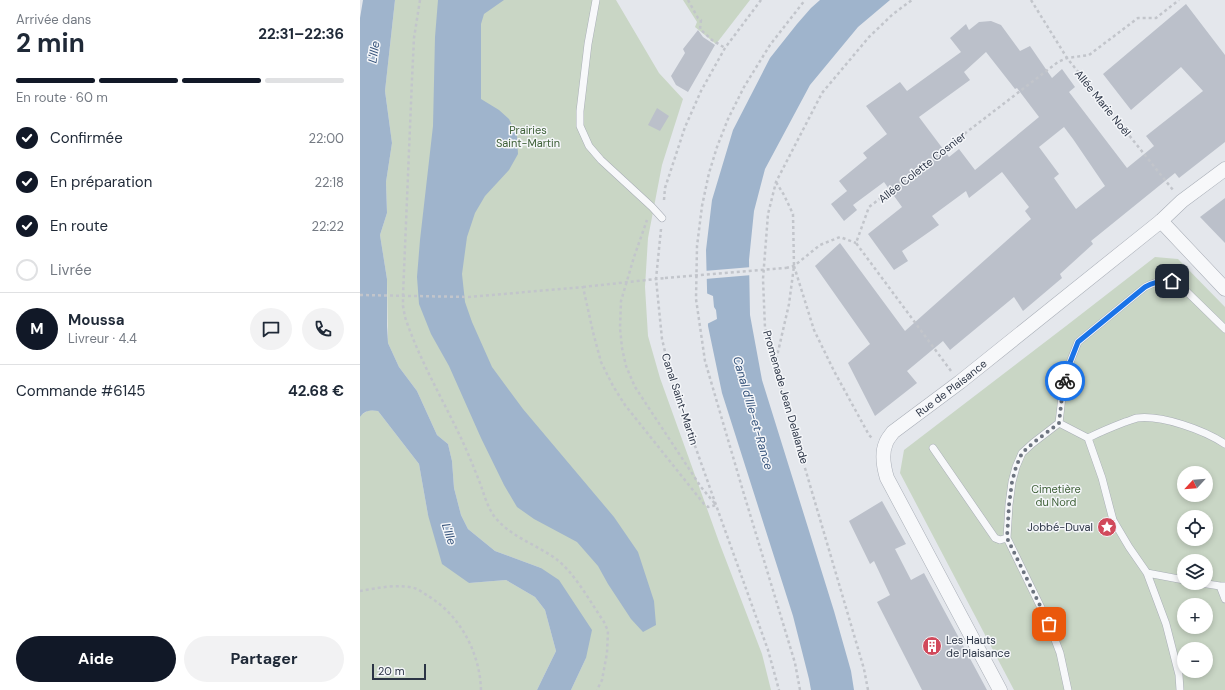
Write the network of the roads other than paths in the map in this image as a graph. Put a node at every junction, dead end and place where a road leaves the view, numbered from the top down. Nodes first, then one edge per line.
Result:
1 (596, 0) edge
2 (1225, 168) edge
3 (662, 218) road end
4 (1161, 221) junction
5 (1225, 289) edge
6 (1225, 329) edge
7 (1059, 423) junction
8 (1088, 438) junction
9 (1225, 444) edge
10 (933, 448) dead end
11 (1007, 538) junction
12 (1147, 573) junction
13 (1177, 579) edge
14 (1222, 586) edge
15 (1225, 599) edge
16 (1000, 690) edge
17 (1068, 690) edge
18 (1180, 690) edge

1 - 3 lane
2 - 4 street, Rue de Plaisance
4 - 5 street
4 - 16 street, Rue de Plaisance
6 - 7 lane
7 - 8 lane
7 - 11 lane
8 - 9 lane
8 - 12 lane
10 - 11 lane
11 - 17 lane
12 - 13 lane
12 - 18 lane
14 - 15 lane

